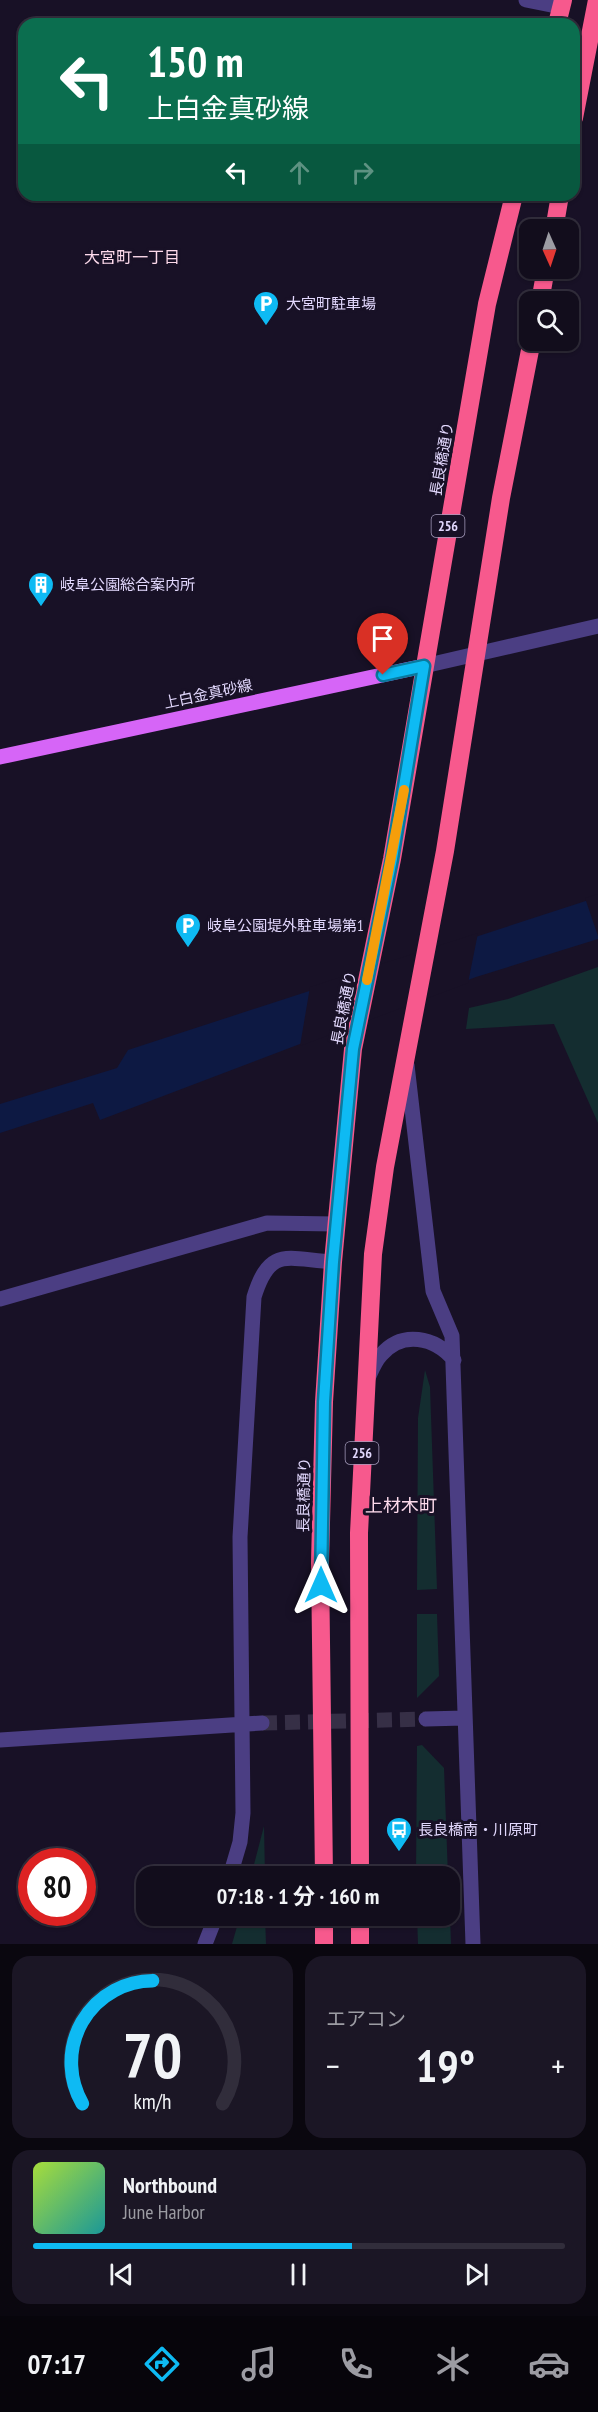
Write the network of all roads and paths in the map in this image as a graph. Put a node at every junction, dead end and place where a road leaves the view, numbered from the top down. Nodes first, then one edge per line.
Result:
1 (526, 0) edge
2 (597, 1) edge
3 (560, 10) edge
4 (580, 87) edge
5 (513, 201) edge
6 (559, 201) edge
7 (556, 219) edge
8 (530, 351) edge
9 (598, 626) edge
10 (474, 655) junction
11 (424, 666) junction
12 (0, 757) edge
13 (406, 1060) junction
14 (336, 1224) junction
15 (333, 1262) junction
16 (0, 1299) edge
17 (454, 1360) junction
18 (365, 1384) junction
19 (464, 1718) junction
20 (426, 1719) tunnel mouth
21 (262, 1723) tunnel mouth
22 (242, 1724) junction
23 (0, 1740) edge
24 (233, 1866) edge
25 (324, 1866) edge
26 (360, 1866) edge
27 (212, 1926) edge
28 (324, 1926) edge
29 (360, 1926) edge
30 (205, 1944) edge
31 (324, 1944) edge
32 (360, 1944) edge
33 (473, 1944) edge

1 - 3 street
2 - 4 highway
5 - 11 highway, 長良橋通り / 256
6 - 7 highway
8 - 10 highway, 256
9 - 10 street
10 - 11 street
10 - 13 highway, 256
11 - 12 main road, 上白金真砂線
11 - 14 highway, 長良橋通り / 256
13 - 17 street
13 - 18 highway, 256
14 - 15 highway, 長良橋通り / 256
14 - 16 street
15 - 22 street
15 - 25 highway, 長良橋通り / 256
17 - 18 street
17 - 19 street
18 - 26 highway, 256
19 - 20 street
19 - 33 street
21 - 22 street
22 - 23 street
22 - 24 street
27 - 30 street
28 - 31 highway
29 - 32 highway

